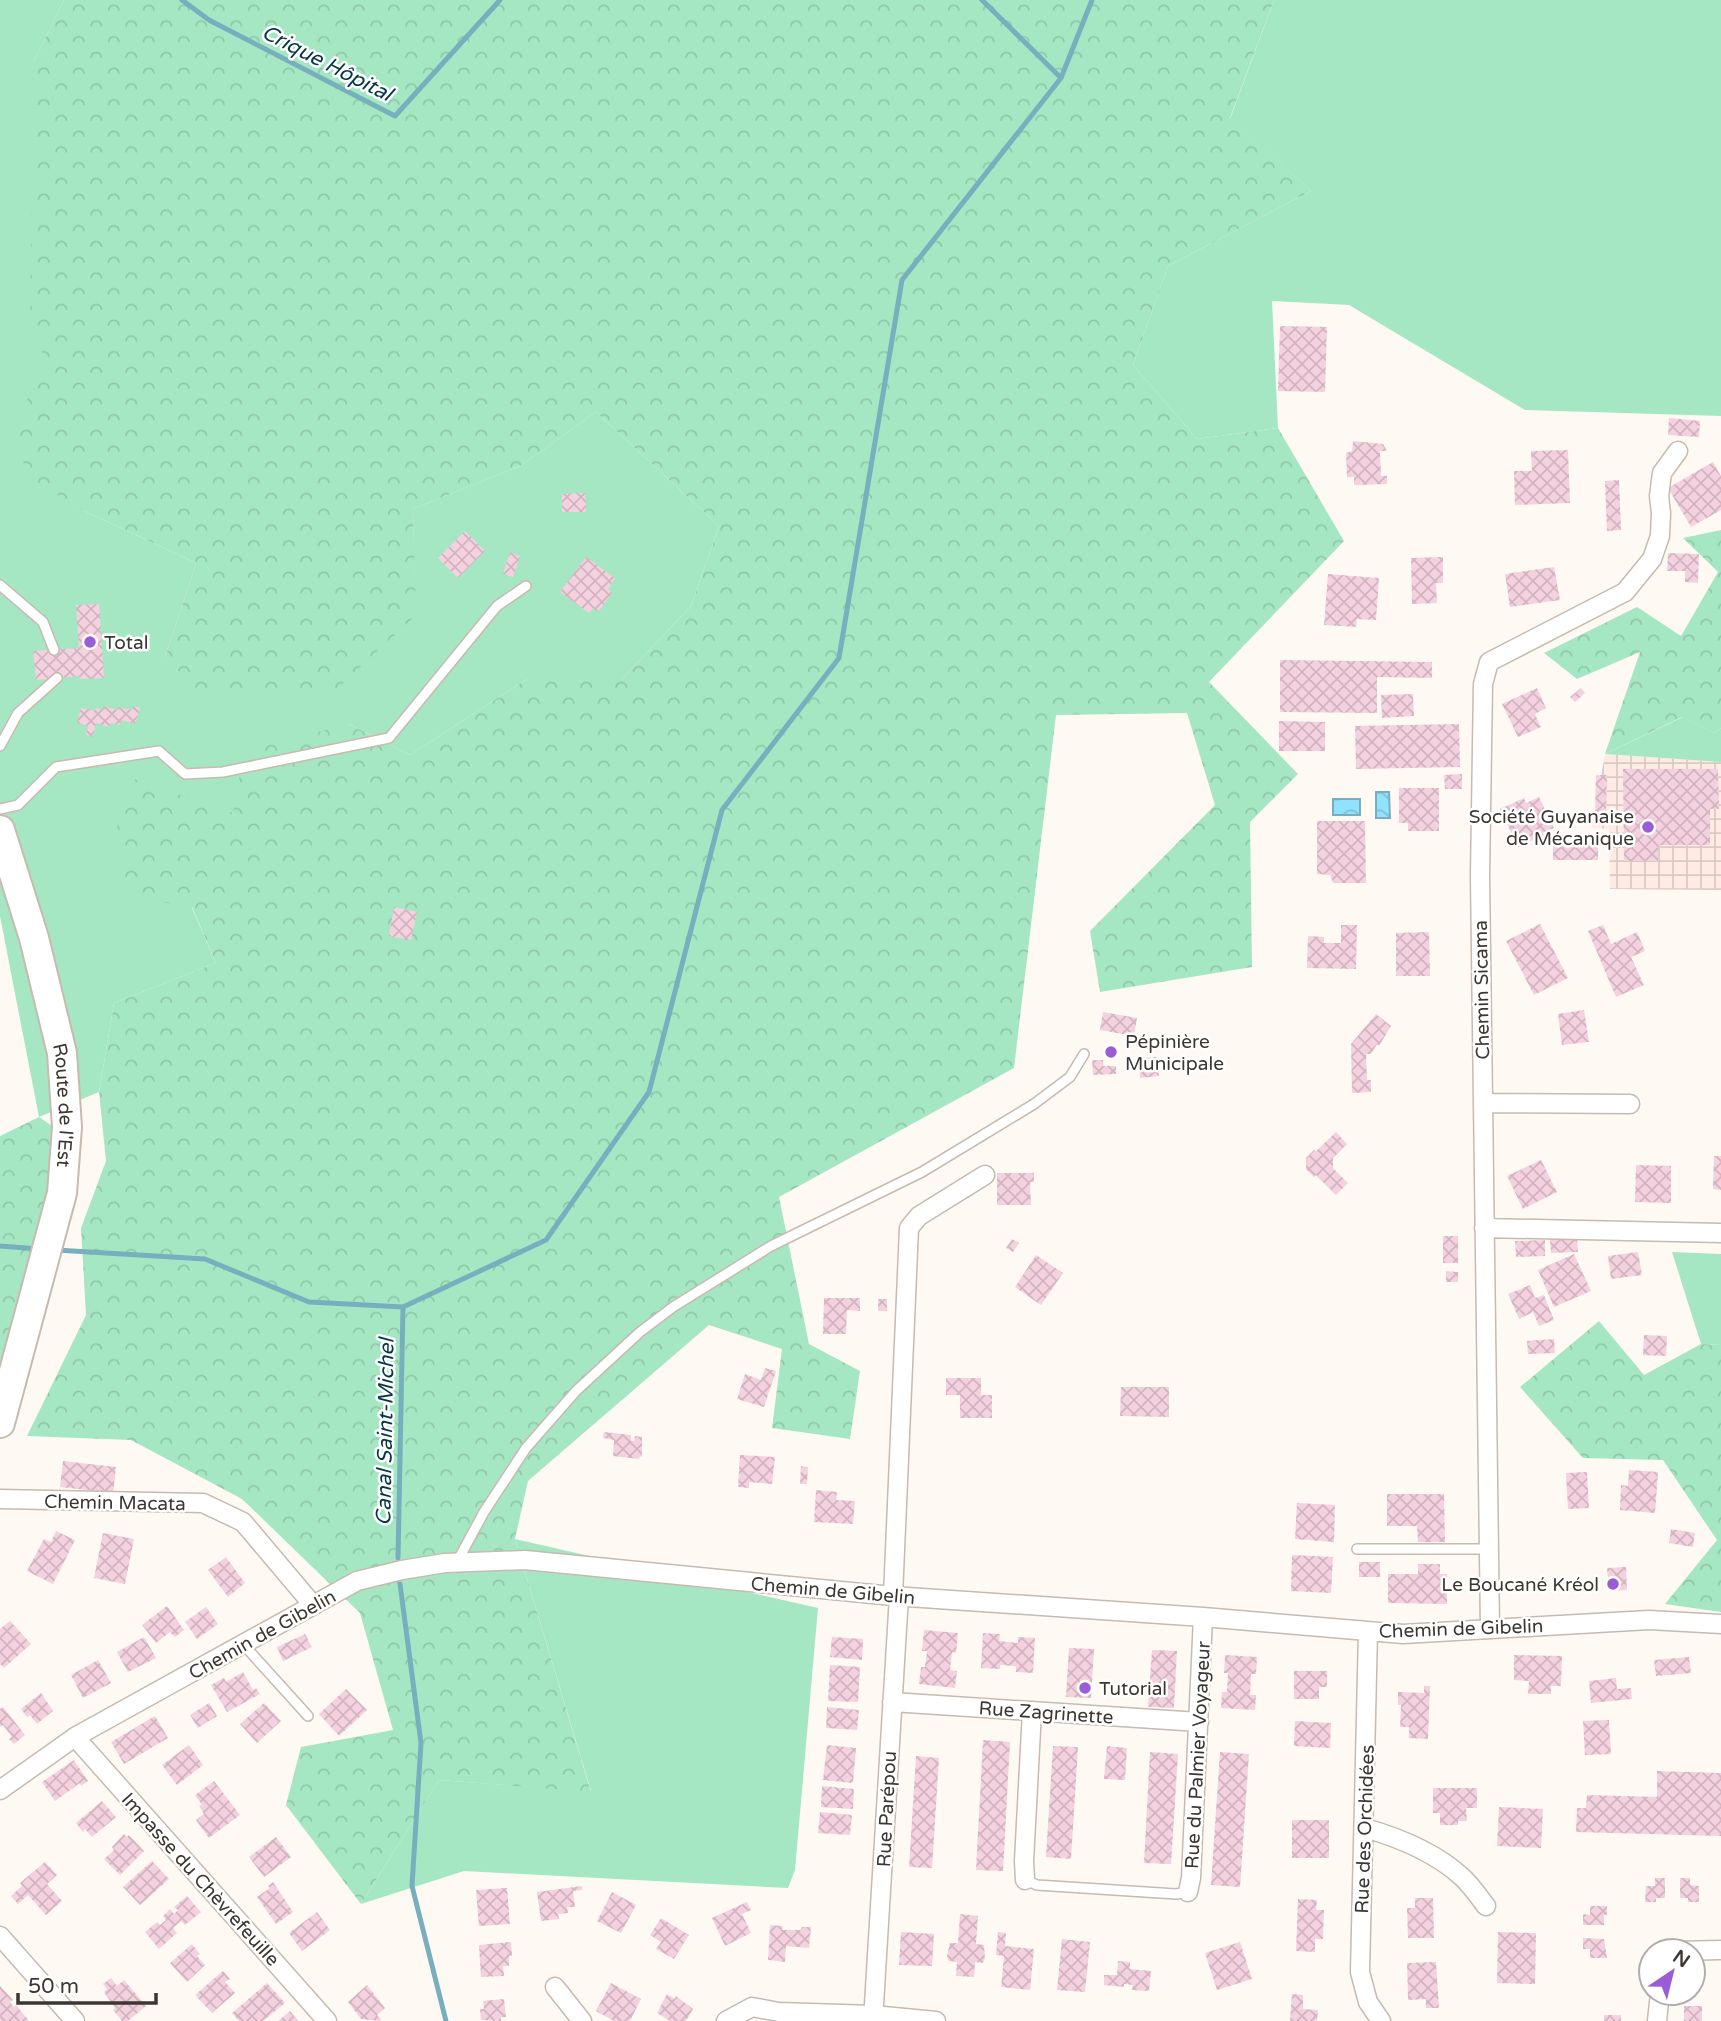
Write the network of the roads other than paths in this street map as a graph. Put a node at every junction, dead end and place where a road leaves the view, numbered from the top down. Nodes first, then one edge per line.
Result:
1 (1678, 451) dead end
2 (0, 585) edge
3 (526, 586) dead end
4 (54, 650) dead end
5 (57, 678) dead end
6 (0, 746) edge
7 (0, 808) edge
8 (0, 830) edge
9 (1084, 1054) dead end
10 (1483, 1103) junction
11 (1630, 1104) dead end
12 (985, 1175) dead end
13 (1484, 1228) junction
14 (1721, 1233) edge
15 (0, 1423) edge
16 (0, 1499) edge
17 (1357, 1549) dead end
18 (1487, 1549) junction
19 (456, 1563) junction
20 (896, 1596) junction
21 (313, 1605) junction
22 (1203, 1617) junction
23 (1721, 1625) edge
24 (1490, 1629) junction
25 (1368, 1631) junction
26 (243, 1644) junction
27 (892, 1702) junction
28 (1032, 1711) junction
29 (308, 1716) dead end
30 (1199, 1722) junction
31 (75, 1737) junction
32 (1, 1791) edge
33 (1365, 1828) junction
34 (1025, 1880) joint
35 (1188, 1892) joint
36 (1486, 1906) dead end
37 (0, 1936) edge
38 (555, 1987) dead end
39 (873, 2018) edge
40 (75, 2021) edge
41 (327, 2021) edge
42 (582, 2021) edge
43 (726, 2021) edge
44 (936, 2021) edge
45 (1381, 2021) edge

1 - 10 street, Chemin Sicama
2 - 4 lane
3 - 7 lane
5 - 6 lane
8 - 15 main road, Route de l'Est
9 - 19 lane
10 - 11 street
10 - 13 street, Chemin Sicama
12 - 20 street, Rue Parépou
13 - 14 street
13 - 18 street, Chemin Sicama
16 - 21 street, Chemin Macata
17 - 18 lane
18 - 24 street, Chemin Sicama
19 - 20 street, Chemin de Gibelin
19 - 21 street, Chemin de Gibelin
20 - 22 street, Chemin de Gibelin
20 - 27 street, Rue Parépou
21 - 26 street, Chemin de Gibelin
22 - 25 street, Chemin de Gibelin
22 - 30 street, Rue du Palmier Voyageur
23 - 24 street, Chemin de Gibelin
24 - 25 street, Chemin de Gibelin
25 - 33 street, Rue des Orchidées
26 - 29 lane
26 - 31 street, Chemin de Gibelin
27 - 28 street, Rue Zagrinette
27 - 39 street, Rue Parépou
28 - 30 street, Rue Zagrinette
28 - 34 street
30 - 35 street, Rue du Palmier Voyageur
31 - 32 street, Chemin de Gibelin
31 - 41 street, Impasse du Chèvrefeuille
33 - 36 street
33 - 45 street, Rue des Orchidées
34 - 35 lane
37 - 40 street
38 - 42 street
39 - 43 street
39 - 44 street

